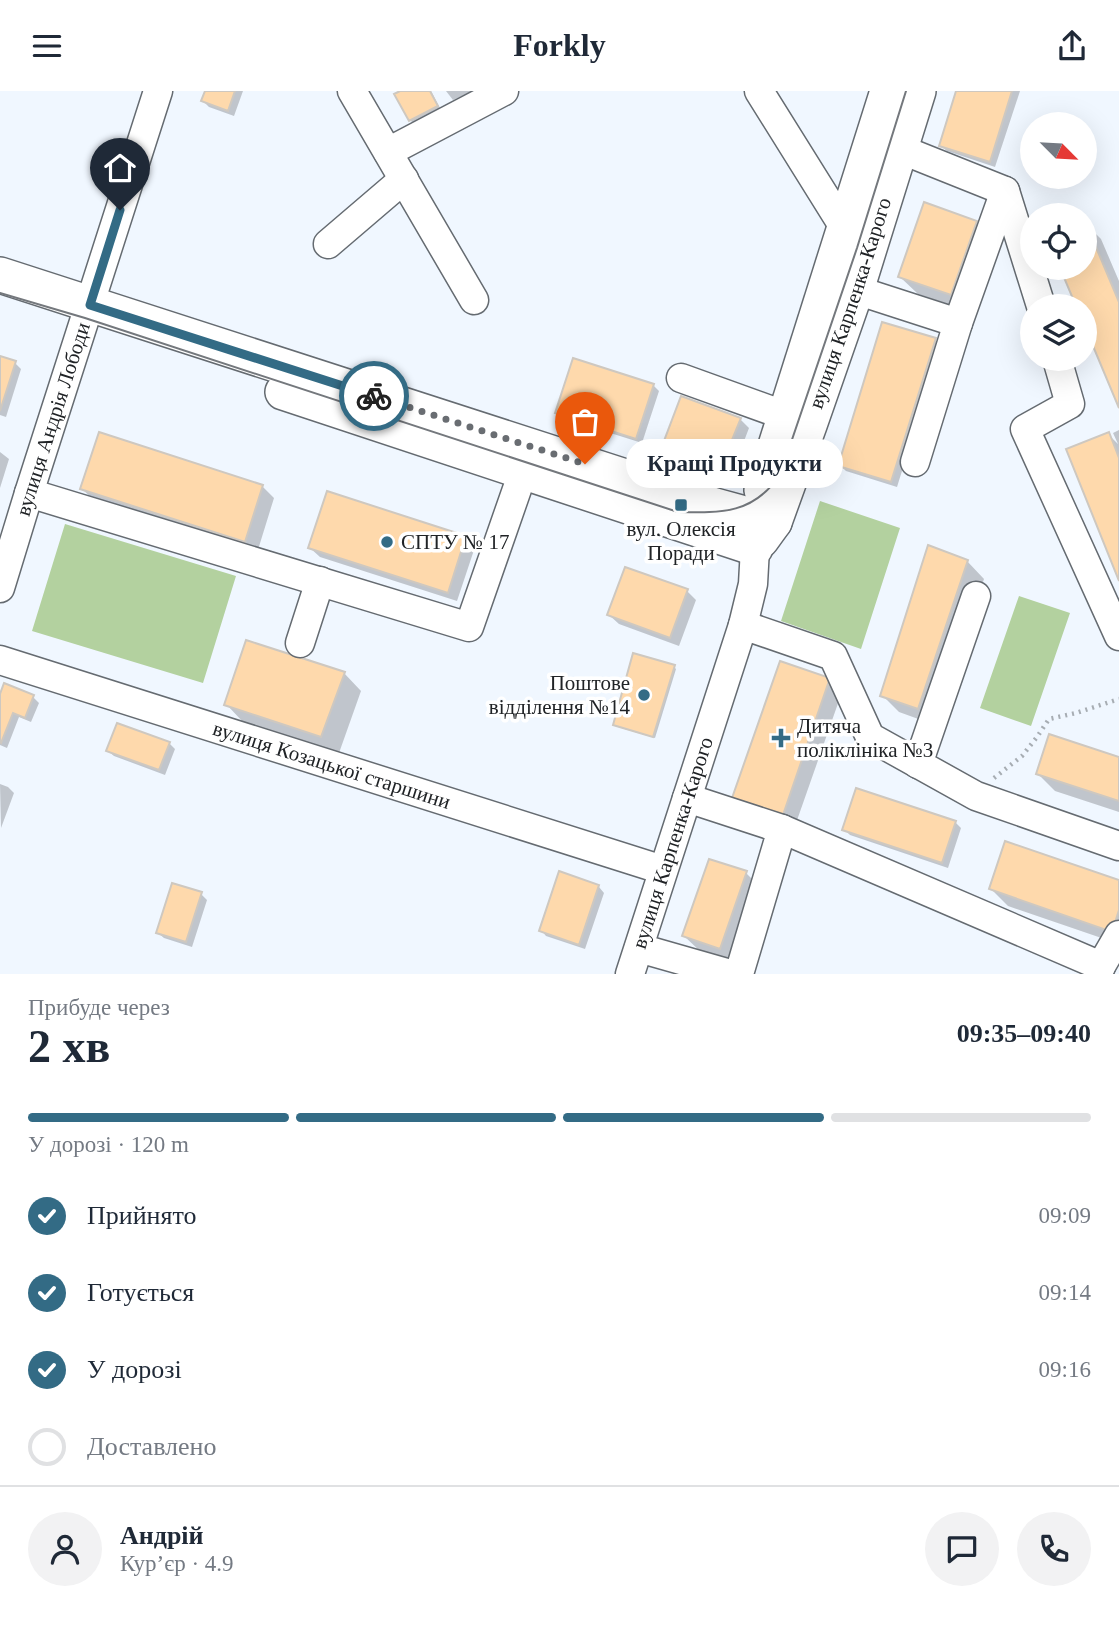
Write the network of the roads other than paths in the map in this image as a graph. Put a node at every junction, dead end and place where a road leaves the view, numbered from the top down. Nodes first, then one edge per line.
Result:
1 (158, 91) edge
2 (352, 91) edge
3 (504, 91) edge
4 (759, 91) edge
5 (888, 91) edge
6 (918, 91) edge
7 (900, 149) junction
8 (388, 152) junction
9 (404, 179) junction
10 (1005, 191) junction
11 (845, 229) junction
12 (328, 244) dead end
13 (0, 275) edge
14 (860, 275) junction
15 (1037, 294) edge
16 (0, 300) edge
17 (474, 300) dead end
18 (86, 315) junction
19 (958, 323) junction
20 (1060, 371) edge
21 (681, 378) dead end
22 (797, 420) junction
23 (915, 462) dead end
24 (523, 472) junction
25 (29, 493) junction
26 (762, 529) junction
27 (320, 581) junction
28 (0, 588) edge
29 (976, 596) dead end
30 (743, 625) junction
31 (1119, 636) edge
32 (300, 643) dead end
33 (0, 660) edge
34 (918, 764) junction
35 (687, 797) junction
36 (782, 829) junction
37 (1119, 846) edge
38 (663, 870) junction
39 (1119, 935) edge
40 (634, 961) edge
41 (1100, 970) edge
42 (730, 974) edge
43 (739, 974) edge

1 - 18 street, вулиця Андрія Лободи
2 - 8 street
3 - 8 street
4 - 11 street
5 - 11 main road, вулиця Карпенка-Карого
6 - 7 main road, вулиця Карпенка-Карого
7 - 10 street
7 - 14 main road, вулиця Карпенка-Карого
8 - 9 street
9 - 12 street
9 - 17 street
10 - 15 street
10 - 19 street
11 - 14 street
11 - 22 main road, вулиця Карпенка-Карого
13 - 18 main road
14 - 19 street
14 - 22 main road, вулиця Карпенка-Карого
16 - 18 main road
18 - 24 main road
18 - 25 street, вулиця Андрія Лободи
18 - 26 main road
19 - 23 street
20 - 31 street
21 - 22 street
22 - 26 main road, вулиця Карпенка-Карого
24 - 26 main road
24 - 27 street
25 - 27 street
25 - 28 street, вулиця Андрія Лободи
26 - 30 street, вулиця Карпенка-Карого
27 - 32 street
29 - 34 street
30 - 34 street
30 - 35 street, вулиця Карпенка-Карого
33 - 38 street, вулиця Козацької старшини
34 - 37 street
35 - 36 street
35 - 38 street, вулиця Карпенка-Карого
36 - 41 street
36 - 43 street
38 - 40 street, вулиця Карпенка-Карого
39 - 41 street
40 - 42 street

